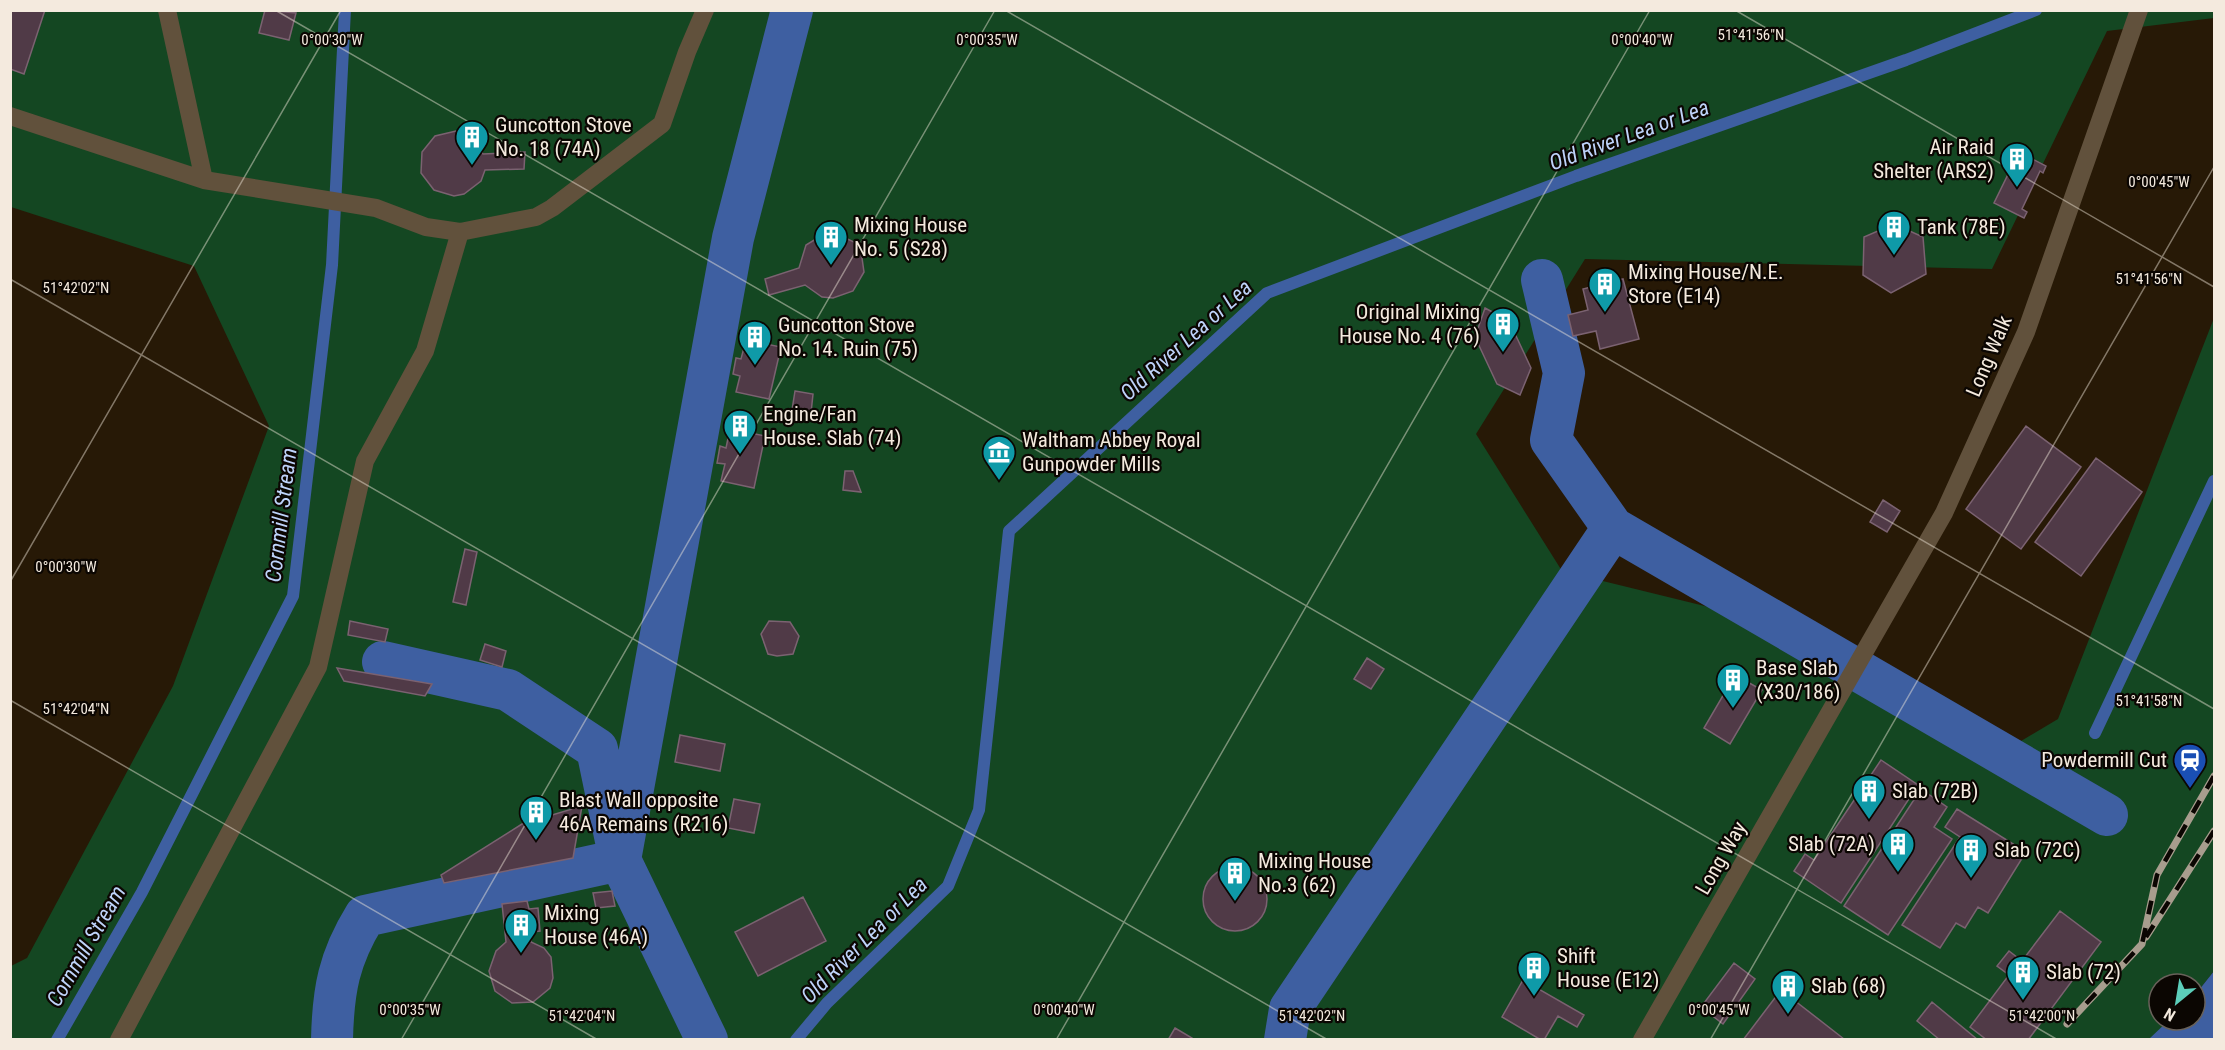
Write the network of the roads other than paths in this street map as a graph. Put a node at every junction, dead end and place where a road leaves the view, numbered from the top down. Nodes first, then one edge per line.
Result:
1 (167, 10) edge
2 (705, 10) edge
3 (2139, 10) edge
4 (10, 116) edge
5 (204, 180) junction
6 (460, 232) junction
7 (1838, 700) joint
8 (119, 1040) edge
9 (1642, 1040) edge

1 - 5 lane
2 - 6 lane
3 - 7 lane, Long Walk
4 - 5 lane
5 - 6 lane
6 - 8 lane
7 - 9 lane, Long Way

